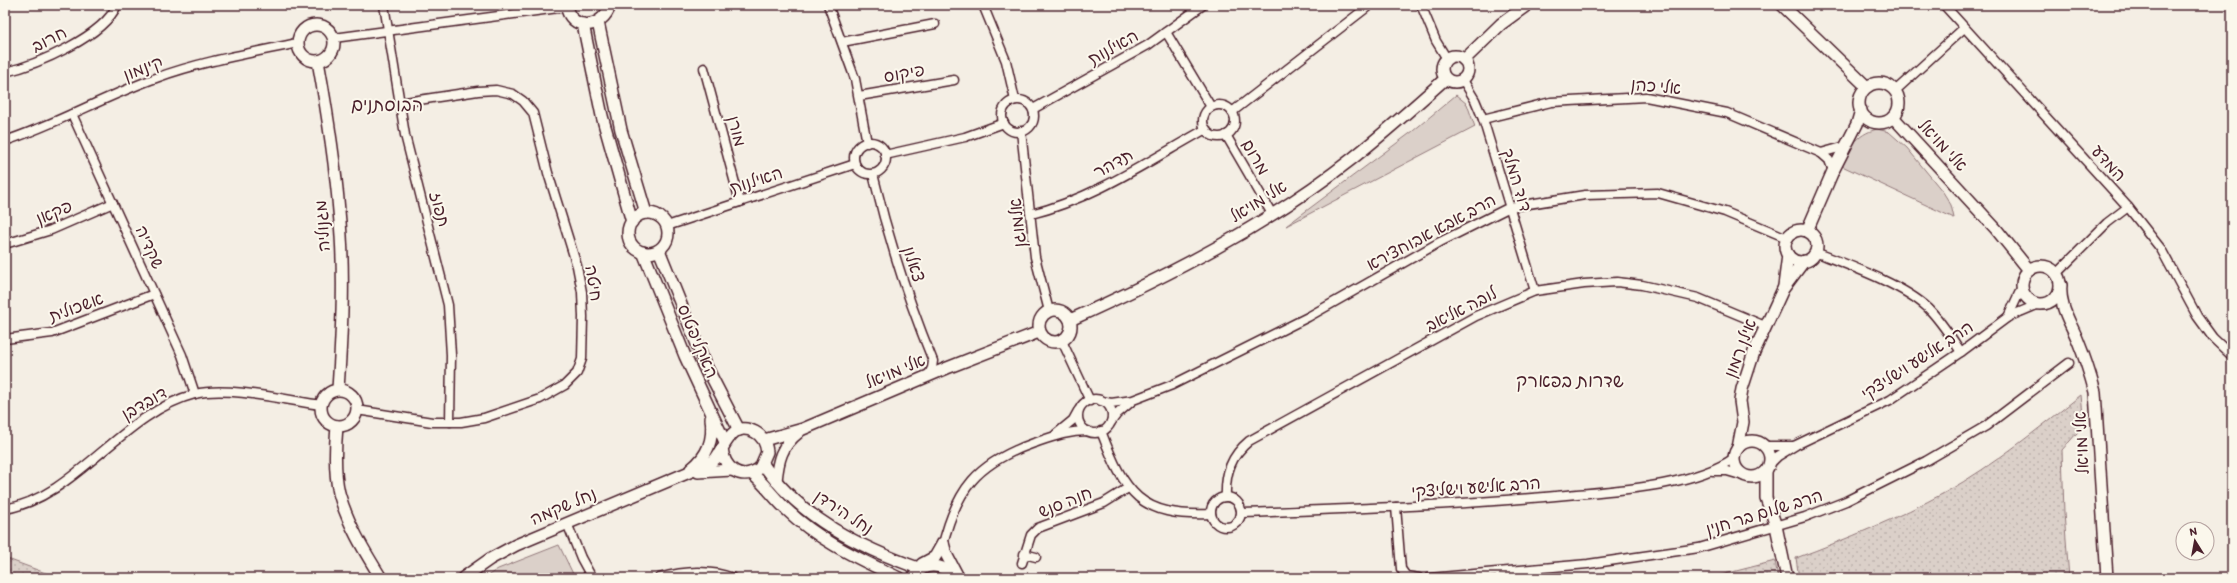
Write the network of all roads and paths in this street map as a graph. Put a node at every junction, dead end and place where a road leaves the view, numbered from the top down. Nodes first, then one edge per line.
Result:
1 (117, 5) edge
2 (384, 5) edge
3 (610, 5) edge
4 (828, 5) edge
5 (983, 5) edge
6 (1203, 5) edge
7 (1370, 5) edge
8 (1421, 5) edge
9 (1527, 5) edge
10 (1782, 5) edge
11 (1944, 5) edge
12 (566, 6) edge
13 (598, 22) junction
14 (583, 24) junction
15 (935, 24) dead end
16 (1964, 28) junction
17 (388, 31) junction
18 (1166, 32) junction
19 (334, 38) junction
20 (842, 42) junction
21 (298, 43) junction
22 (1447, 59) junction
23 (1464, 60) junction
24 (318, 61) junction
25 (704, 68) dead end
26 (5, 72) edge
27 (1445, 79) junction
28 (954, 80) dead end
29 (1463, 80) junction
30 (1867, 87) junction
31 (1895, 91) junction
32 (859, 96) junction
33 (1015, 100) junction
34 (399, 103) junction
35 (1211, 107) junction
36 (1033, 109) junction
37 (1861, 110) junction
38 (1232, 112) junction
39 (72, 114) junction
40 (1894, 117) junction
41 (1483, 119) junction
42 (1874, 122) junction
43 (1004, 123) junction
44 (1206, 129) junction
45 (1021, 131) junction
46 (1226, 135) junction
47 (5, 141) edge
48 (1849, 141) junction
49 (867, 143) junction
50 (1820, 153) junction
51 (885, 155) junction
52 (855, 164) junction
53 (1833, 171) junction
54 (873, 174) junction
55 (740, 202) junction
56 (113, 203) junction
57 (1510, 207) junction
58 (2128, 207) junction
59 (646, 213) junction
60 (1031, 214) junction
61 (1272, 214) junction
62 (632, 222) junction
63 (667, 226) junction
64 (1807, 231) junction
65 (1787, 238) junction
66 (5, 244) edge
67 (659, 250) junction
68 (643, 252) junction
69 (1815, 252) junction
70 (1788, 255) junction
71 (1804, 261) junction
72 (2029, 270) junction
73 (2056, 273) junction
74 (2061, 285) junction
75 (2022, 287) junction
76 (1783, 289) junction
77 (1535, 291) junction
78 (154, 294) junction
79 (2041, 304) junction
80 (1049, 311) junction
81 (2064, 312) junction
82 (2008, 317) junction
83 (1070, 320) junction
84 (1765, 326) junction
85 (1039, 332) junction
86 (5, 339) edge
87 (1062, 341) junction
88 (1961, 352) junction
89 (2232, 356) edge
90 (933, 361) junction
91 (2069, 363) dead end
92 (947, 368) junction
93 (928, 376) junction
94 (338, 389) junction
95 (195, 394) junction
96 (1133, 400) junction
97 (1090, 401) junction
98 (1101, 401) junction
99 (321, 405) junction
100 (357, 410) junction
101 (710, 410) junction
102 (1079, 410) junction
103 (730, 414) junction
104 (450, 422) junction
105 (1743, 422) junction
106 (1109, 425) junction
107 (337, 426) junction
108 (803, 429) junction
109 (739, 430) junction
110 (1088, 432) junction
111 (1101, 432) junction
112 (1052, 437) junction
113 (764, 440) junction
114 (1761, 444) junction
115 (723, 445) junction
116 (1796, 446) junction
117 (1736, 453) junction
118 (763, 464) junction
119 (1768, 468) junction
120 (732, 470) junction
121 (1710, 471) junction
122 (751, 473) junction
123 (682, 475) junction
124 (1747, 477) junction
125 (776, 481) junction
126 (1128, 488) junction
127 (1226, 496) junction
128 (1766, 498) junction
129 (1396, 507) junction
130 (5, 509) edge
131 (1242, 513) junction
132 (1211, 514) junction
133 (567, 523) junction
134 (1776, 526) junction
135 (943, 543) junction
136 (1036, 557) dead end
137 (937, 566) junction
138 (916, 571) edge
139 (381, 578) edge
140 (462, 578) edge
141 (592, 578) edge
142 (659, 578) edge
143 (733, 578) edge
144 (899, 578) edge
145 (952, 578) edge
146 (960, 578) edge
147 (1420, 578) edge
148 (1429, 578) edge
149 (1787, 578) edge
150 (2107, 578) edge

1 - 26 street, חרוב
2 - 17 street, תפוז
3 - 13 street
4 - 20 street
5 - 33 street
6 - 18 street, האילנות
7 - 38 street
8 - 22 street
9 - 23 street
10 - 30 street
11 - 16 street, המדע
12 - 14 street
12 - 17 street
13 - 14 street
13 - 59 street
14 - 62 street
15 - 20 street
16 - 31 street
16 - 58 street, המדע
17 - 19 street
17 - 34 street, תפוז
18 - 35 street
18 - 36 street, האילנות
19 - 21 street
19 - 24 street
20 - 32 street
21 - 24 street
21 - 39 street, קינמון
22 - 23 street
22 - 27 street
23 - 29 street
24 - 94 street, מגנוליה
25 - 55 street, מורן
27 - 29 street
27 - 61 street, אלי מויאל
28 - 32 street, פיקוס
29 - 41 street, דוד המלך
30 - 31 street
30 - 37 street
31 - 40 street
32 - 49 street
33 - 36 street
33 - 43 street
34 - 104 street, תפוז
34 - 104 street, חיטה
35 - 38 street
35 - 44 street
36 - 45 street
37 - 42 street
37 - 48 street
38 - 46 street
39 - 47 street, קינמון
39 - 56 street, שקדיה
40 - 42 street
40 - 72 street, אלי מויאל
41 - 50 street, אלי כהן
41 - 57 street, דוד המלך
42 - 48 street
43 - 45 street
43 - 51 street
44 - 46 street
44 - 60 street, תדהר
45 - 60 street, אלמוגן
46 - 61 street, מרום
48 - 50 street
48 - 53 street
49 - 51 street
49 - 52 street
50 - 53 street, אלי כהן
51 - 54 street
52 - 54 street
52 - 55 street, האילנות
53 - 64 street
54 - 90 street, צאלון
55 - 63 street, האילנות
56 - 66 street, פקאן
56 - 78 street, שקדיה
57 - 65 street, הרב אבא אבוחצירא
57 - 77 street, דוד המלך
57 - 96 street, הרב אבא אבוחצירא
58 - 73 street
58 - 89 street, המדע
59 - 62 street
59 - 63 street
60 - 80 street, אלמוגן
61 - 83 street, אלי מויאל
62 - 68 street
63 - 67 street
64 - 65 street
64 - 69 street
65 - 70 street
67 - 68 street
67 - 103 street, האקליפטוס
68 - 101 street, האקליפטוס
69 - 71 street
69 - 88 street
70 - 71 street
70 - 76 street, אילן רמון
71 - 76 street, אילן רמון
72 - 73 street
72 - 75 street
73 - 74 street
74 - 79 street
74 - 81 street, אלי מויאל
75 - 79 street
75 - 82 street, הרב אלישע וישליצקי
76 - 84 street, אילן רמון
77 - 84 street, לובה אליאב
77 - 127 street, לובה אליאב
78 - 86 street, אשכולית
78 - 95 street, שקדיה
79 - 81 street
79 - 82 street, הרב אלישע וישליצקי
80 - 83 street
80 - 85 street
81 - 150 street, אלי מויאל
82 - 88 street, הרב אלישע וישליצקי
83 - 87 street
84 - 105 street, אילן רמון
85 - 87 street
85 - 92 street, אלי מויאל
87 - 97 street
88 - 116 street, הרב אלישע וישליצקי
90 - 92 street
90 - 93 street
91 - 134 street, הרב שלום בר חנין
92 - 93 street, אלי מויאל
93 - 108 street, אלי מויאל
94 - 99 street
94 - 100 street
95 - 99 street, דובדבן
95 - 130 street, דובדבן
96 - 98 street, הרב אבא אבוחצירא
96 - 106 street, הרב אבא אבוחצירא
97 - 98 street
97 - 102 street
98 - 106 street
99 - 107 street
100 - 104 street, חיטה
100 - 107 street
101 - 115 street, האקליפטוס
101 - 123 street
102 - 110 street
102 - 112 street
103 - 108 street
103 - 109 street, האקליפטוס
105 - 114 street, אילן רמון
105 - 117 street, אילן רמון
106 - 111 street
107 - 139 street
108 - 113 street, אלי מויאל
108 - 125 street
109 - 113 street
109 - 115 street
110 - 111 street
110 - 112 street
111 - 126 street
112 - 135 street
113 - 118 street
114 - 116 street, הרב אלישע וישליצקי
114 - 117 street
114 - 119 street
115 - 120 street
115 - 123 street, נחל שקמה
116 - 119 street, הרב אלישע וישליצקי
117 - 121 street, הרב אלישע וישליצקי
117 - 124 street
118 - 122 street
118 - 125 street, נחל הירדן
119 - 124 street
119 - 128 street
120 - 122 street
120 - 123 street, נחל שקמה
121 - 124 street, הרב אלישע וישליצקי
121 - 129 street, הרב אלישע וישליצקי
122 - 144 street, נחל הירדן
123 - 133 street, נחל שקמה
124 - 128 street
125 - 138 street, נחל הירדן
126 - 132 street
126 - 136 street, חנה סנש
127 - 131 street
127 - 132 street
128 - 134 street
129 - 131 street, הרב אלישע וישליצקי
129 - 147 street
131 - 132 street
133 - 140 street, נחל שקמה
133 - 141 street
134 - 148 street, הרב שלום בר חנין
134 - 149 street
135 - 137 street
135 - 138 street
135 - 146 street
137 - 138 street
137 - 145 street
142 - 143 street

